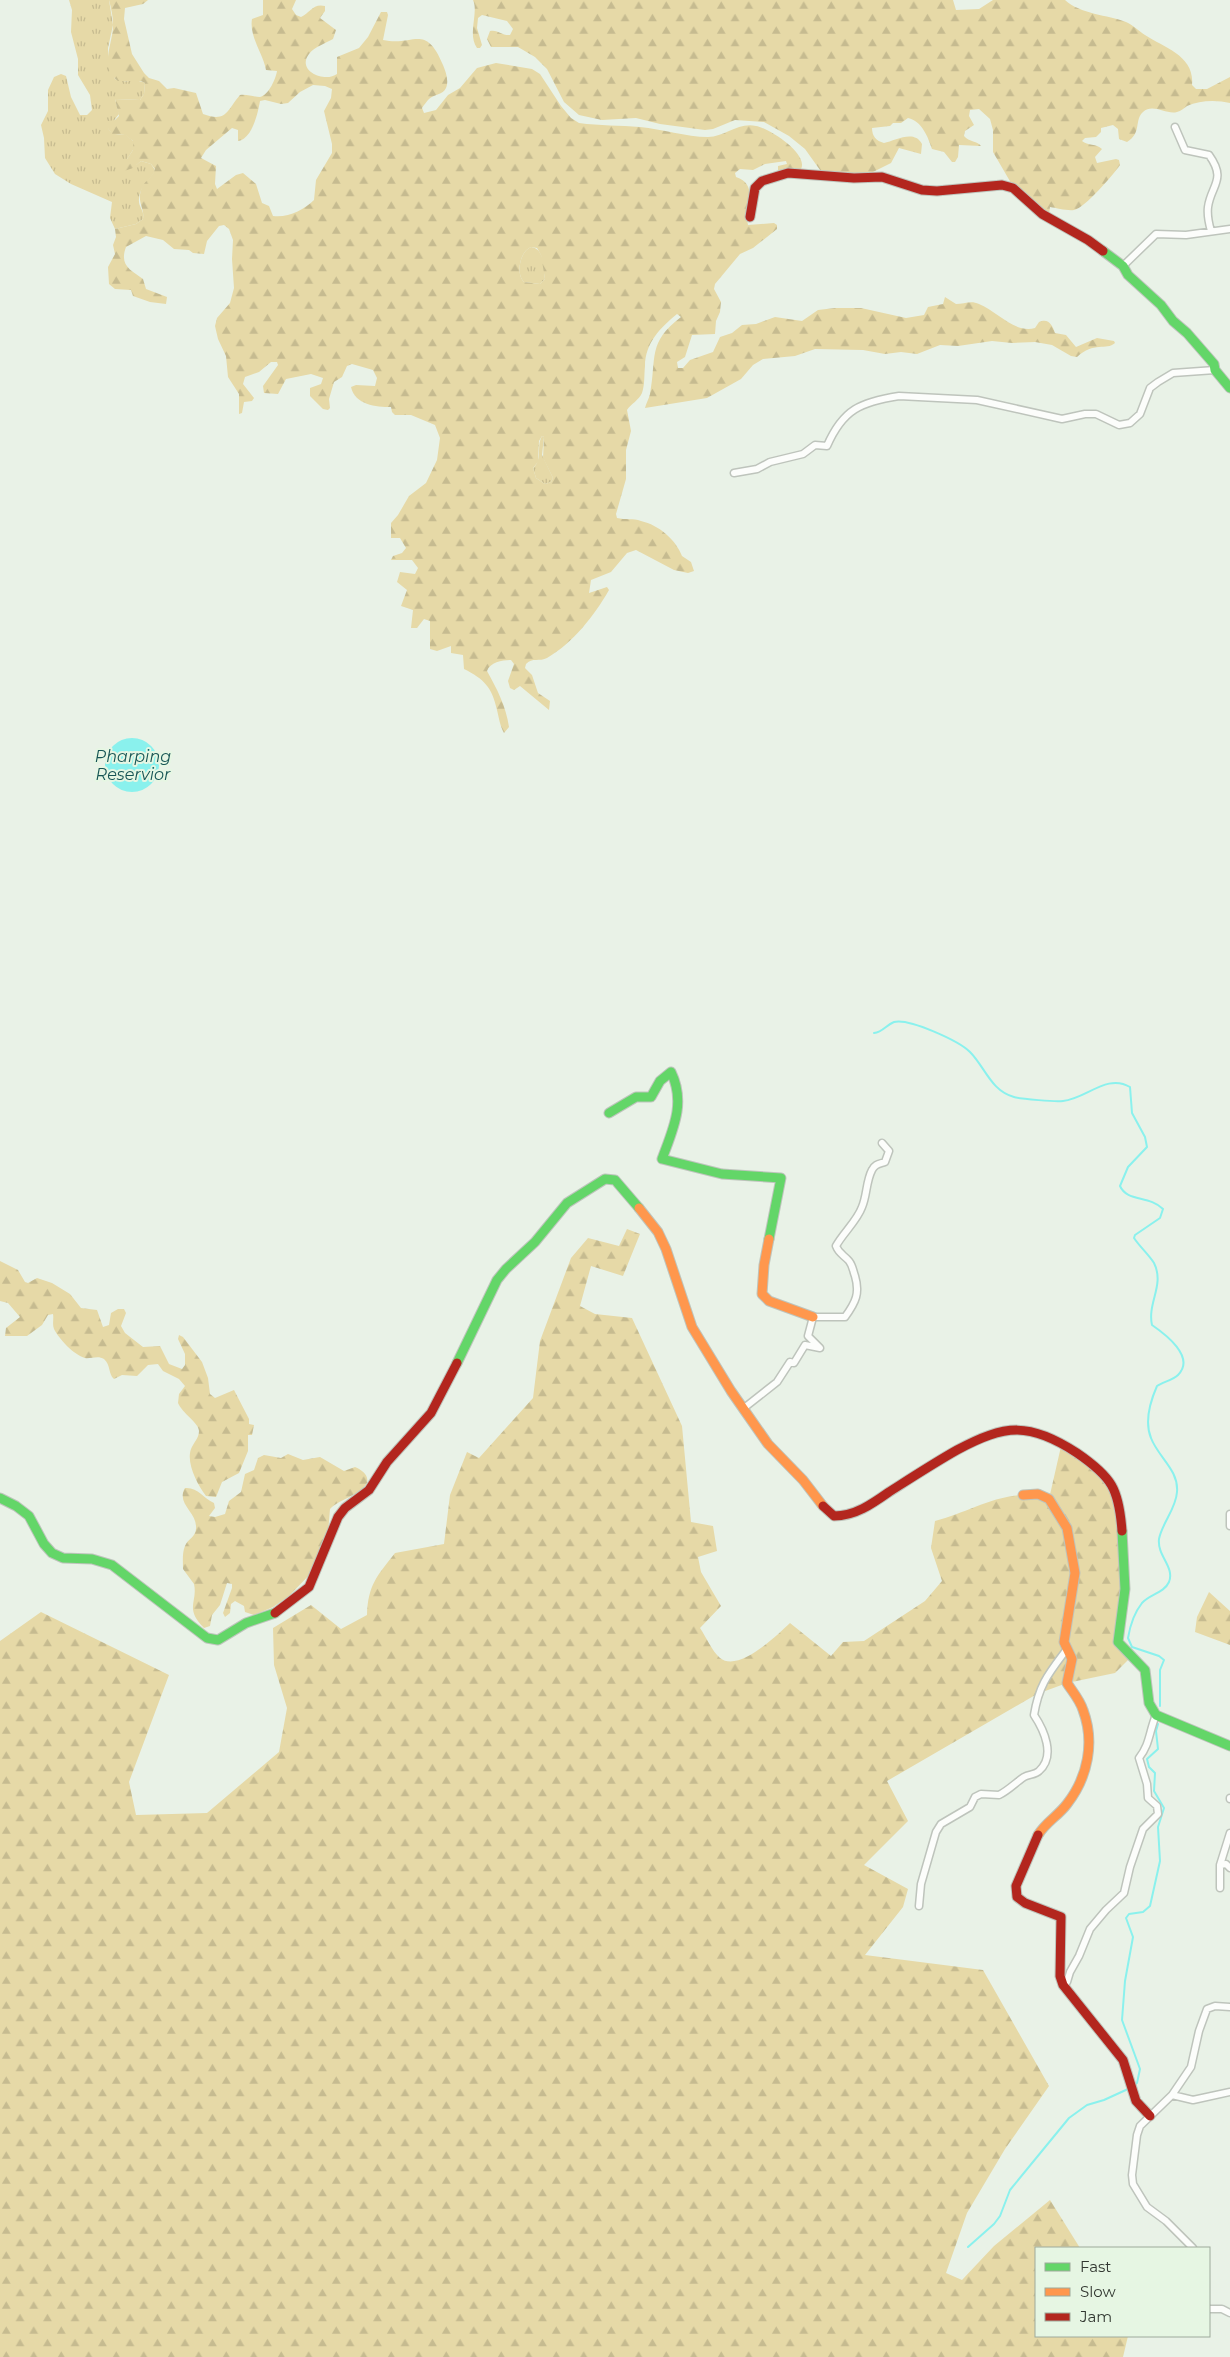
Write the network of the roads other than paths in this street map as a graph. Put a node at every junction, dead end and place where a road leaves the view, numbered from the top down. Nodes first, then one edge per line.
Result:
1 (1175, 127) dead end
2 (750, 217) dead end
3 (1230, 229) edge
4 (1211, 231) junction
5 (1123, 266) junction
6 (1215, 370) junction
7 (1230, 388) edge
8 (734, 473) dead end
9 (609, 1113) dead end
10 (882, 1143) dead end
11 (813, 1317) junction
12 (744, 1408) junction
13 (1023, 1495) dead end
14 (0, 1498) edge
15 (1230, 1514) edge
16 (1230, 1526) edge
17 (1067, 1649) junction
18 (1156, 1715) junction
19 (1230, 1746) edge
20 (1230, 1833) edge
21 (1220, 1864) junction
22 (1230, 1868) edge
23 (1220, 1888) dead end
24 (919, 1906) dead end
25 (1063, 1985) junction
26 (1230, 2007) edge
27 (1230, 2092) edge
28 (1172, 2096) junction
29 (1150, 2116) junction
30 (1192, 2247) edge
31 (1210, 2309) edge
32 (1230, 2313) edge

1 - 4 street
2 - 5 main road
3 - 4 street
4 - 5 street
5 - 6 main road
6 - 7 main road
6 - 8 street
9 - 11 main road
10 - 11 street
11 - 12 street
12 - 14 main road
12 - 18 main road
13 - 17 main road
15 - 16 street
17 - 24 street
17 - 25 main road
18 - 19 main road
18 - 25 street
20 - 21 street
21 - 22 street
21 - 23 street
25 - 29 main road
26 - 28 street
27 - 28 street
28 - 29 street
29 - 30 street
31 - 32 street

